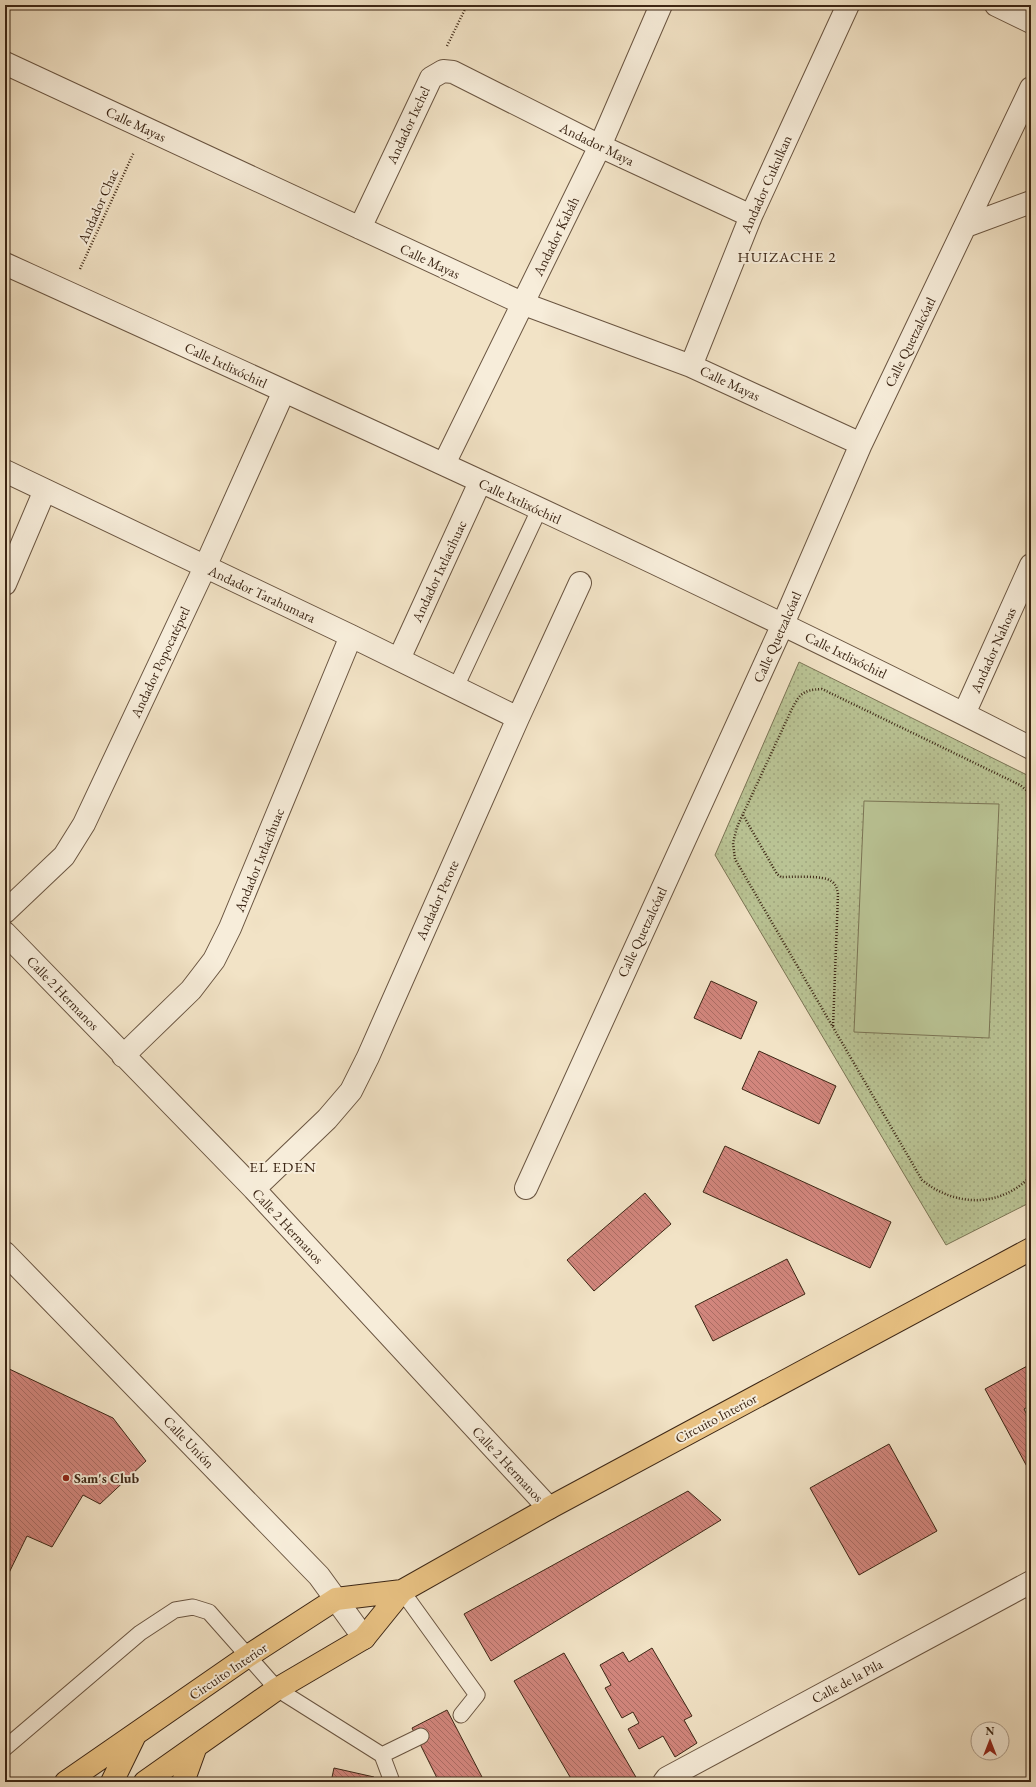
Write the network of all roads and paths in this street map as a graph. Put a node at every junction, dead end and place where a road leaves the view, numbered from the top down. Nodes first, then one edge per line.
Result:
1 (467, 5) edge
2 (661, 5) edge
3 (848, 5) edge
4 (996, 5) edge
5 (1031, 22) edge
6 (5, 63) edge
7 (443, 71) junction
8 (1031, 88) edge
9 (145, 128) junction
10 (600, 146) junction
11 (1031, 202) edge
12 (751, 216) junction
13 (966, 226) junction
14 (360, 228) junction
15 (5, 264) edge
16 (70, 293) junction
17 (524, 304) junction
18 (691, 366) junction
19 (284, 391) junction
20 (861, 444) junction
21 (444, 464) junction
22 (5, 471) edge
23 (480, 482) junction
24 (45, 490) junction
25 (539, 510) junction
26 (1031, 565) edge
27 (205, 567) junction
28 (580, 583) dead end
29 (5, 584) edge
30 (783, 624) junction
31 (351, 636) junction
32 (399, 659) junction
33 (456, 687) junction
34 (964, 714) junction
35 (518, 718) junction
36 (1031, 748) edge
37 (1031, 794) edge
38 (743, 814) junction
39 (5, 912) edge
40 (5, 933) edge
41 (833, 1028) junction
42 (123, 1056) junction
43 (1031, 1176) edge
44 (254, 1188) junction
45 (526, 1188) dead end
46 (1031, 1249) edge
47 (5, 1253) edge
48 (549, 1508) junction
49 (1031, 1582) edge
50 (402, 1591) junction
51 (336, 1599) junction
52 (364, 1638) junction
53 (248, 1656) junction
54 (277, 1689) junction
55 (461, 1715) dead end
56 (136, 1734) junction
57 (422, 1736) dead end
58 (196, 1746) junction
59 (5, 1748) edge
60 (382, 1755) junction
61 (66, 1782) edge
62 (112, 1782) edge
63 (146, 1782) edge
64 (183, 1782) edge
65 (390, 1782) edge
66 (664, 1782) edge

1 - 7 path
2 - 10 street, Andador Kabáh
3 - 12 street, Andador Cukulkan
4 - 5 street
6 - 9 street, Calle Mayas
7 - 10 street, Andador Maya
7 - 14 street, Andador Ixchel
8 - 13 street, Calle Quetzalcóatl
9 - 14 street, Calle Mayas
9 - 16 path, Andador Chac
10 - 12 street, Andador Maya
10 - 17 street, Andador Kabáh
11 - 13 street
12 - 18 street, Andador Cukulkan
13 - 20 street, Calle Quetzalcóatl
14 - 17 street, Calle Mayas
15 - 16 street, Calle Ixtlixóchitl
16 - 19 street, Calle Ixtlixóchitl
17 - 18 street, Calle Mayas
17 - 21 street, Andador Kabáh
18 - 20 street, Calle Mayas
19 - 21 street, Calle Ixtlixóchitl
19 - 27 street, Andador Popocatépetl
20 - 30 street, Calle Quetzalcóatl
21 - 23 street, Calle Ixtlixóchitl
22 - 24 street, Andador Tarahumara
23 - 25 street, Calle Ixtlixóchitl
23 - 32 street, Andador Ixtlacihuac
24 - 27 street, Andador Tarahumara
24 - 29 street
25 - 30 street, Calle Ixtlixóchitl
25 - 33 lane
26 - 34 street, Andador Nahoas
27 - 31 street, Andador Tarahumara
27 - 39 street, Andador Popocatépetl
28 - 35 street, Andador Perote
30 - 34 street, Calle Ixtlixóchitl
30 - 45 street, Calle Quetzalcóatl
31 - 32 street, Andador Tarahumara
31 - 42 street, Andador Ixtlacihuac
32 - 33 street, Andador Tarahumara
33 - 35 street, Andador Tarahumara
34 - 36 street, Calle Ixtlixóchitl
35 - 44 street, Andador Perote
37 - 38 path
38 - 41 path
38 - 41 path
40 - 42 street, Calle 2 Hermanos
41 - 43 path
42 - 44 street, Calle 2 Hermanos
44 - 48 street, Calle 2 Hermanos
46 - 48 main road, Circuito Interior
47 - 51 street, Calle Unión
48 - 50 main road, Circuito Interior
49 - 66 street, Calle de la Pila
50 - 51 main road, Circuito Interior
50 - 52 main road, Circuito Interior
50 - 55 lane
51 - 52 street, Calle Unión
51 - 53 main road, Circuito Interior
52 - 54 main road, Circuito Interior
53 - 54 lane
53 - 56 main road, Circuito Interior
53 - 59 lane
54 - 58 main road, Circuito Interior
54 - 60 lane
56 - 61 main road, Circuito Interior
56 - 62 main road
57 - 60 lane
58 - 63 main road, Circuito Interior
58 - 64 main road
60 - 65 lane

